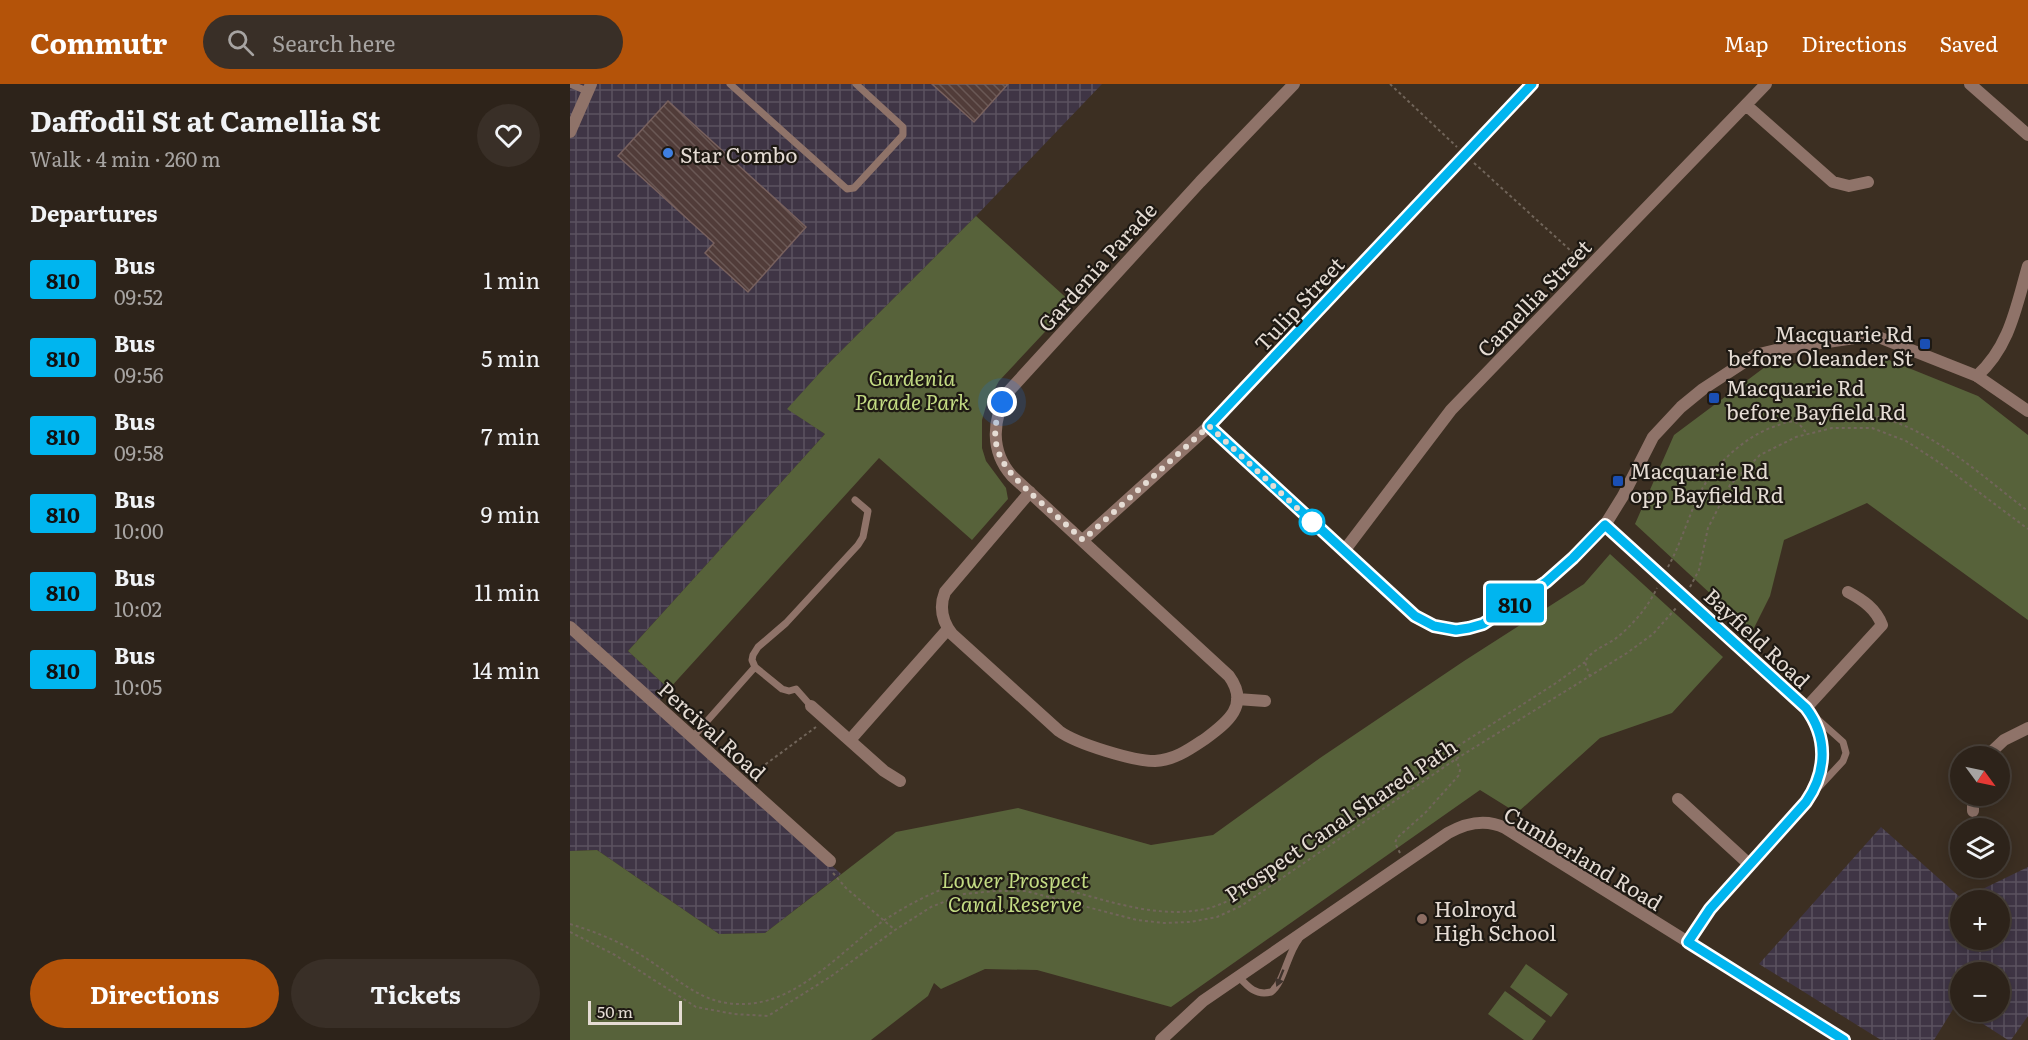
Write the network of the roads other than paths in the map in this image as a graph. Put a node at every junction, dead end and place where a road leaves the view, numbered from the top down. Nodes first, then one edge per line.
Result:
1 (570, 84) edge
2 (730, 84) edge
3 (856, 84) edge
4 (1294, 84) edge
5 (1532, 84) edge
6 (1767, 84) edge
7 (1970, 84) edge
8 (589, 87) edge
9 (1746, 105) junction
10 (570, 132) edge
11 (2028, 135) edge
12 (1868, 182) dead end
13 (2028, 266) edge
14 (1977, 376) junction
15 (2028, 411) edge
16 (1209, 426) junction
17 (1030, 492) junction
18 (855, 500) dead end
19 (1605, 525) junction
20 (1083, 540) junction
21 (1344, 551) junction
22 (1848, 592) dead end
23 (570, 627) edge
24 (948, 629) junction
25 (755, 667) junction
26 (1237, 699) junction
27 (1264, 701) dead end
28 (811, 706) joint
29 (1806, 708) junction
30 (2028, 728) edge
31 (692, 738) junction
32 (850, 740) junction
33 (1998, 746) edge
34 (900, 781) dead end
35 (1678, 799) dead end
36 (1806, 802) junction
37 (1973, 806) edge
38 (1973, 810) dead end
39 (830, 861) road end
40 (1750, 865) junction
41 (1307, 931) junction
42 (1688, 942) junction
43 (1239, 977) junction
44 (1161, 1040) edge
45 (1844, 1040) edge

1 - 8 lane
2 - 3 lane
4 - 17 street, Gardenia Parade
5 - 16 street, Tulip Street
6 - 9 street, Camellia Street
7 - 11 street
8 - 10 street
9 - 12 street
9 - 21 street, Camellia Street
13 - 14 street
14 - 15 street
14 - 19 street
16 - 20 street, Tulip Street
16 - 21 street
17 - 20 street, Gardenia Parade
17 - 24 street
18 - 25 lane
19 - 21 street
19 - 29 street, Bayfield Road, bridge
20 - 26 street, Gardenia Parade
22 - 29 street
23 - 31 street, Percival Road
24 - 26 street
24 - 32 street
25 - 28 lane
25 - 31 lane
26 - 27 street
28 - 32 street
29 - 36 street, Bayfield Road
29 - 36 lane
30 - 33 street
31 - 39 street, Percival Road
32 - 34 street
35 - 40 street
36 - 40 street, Bayfield Road
37 - 38 street
40 - 42 street, Bayfield Road
41 - 42 street, Cumberland Road
41 - 43 street, Cumberland Road
41 -> 43 lane
42 - 45 street, Cumberland Road
43 - 44 street, Cumberland Road

